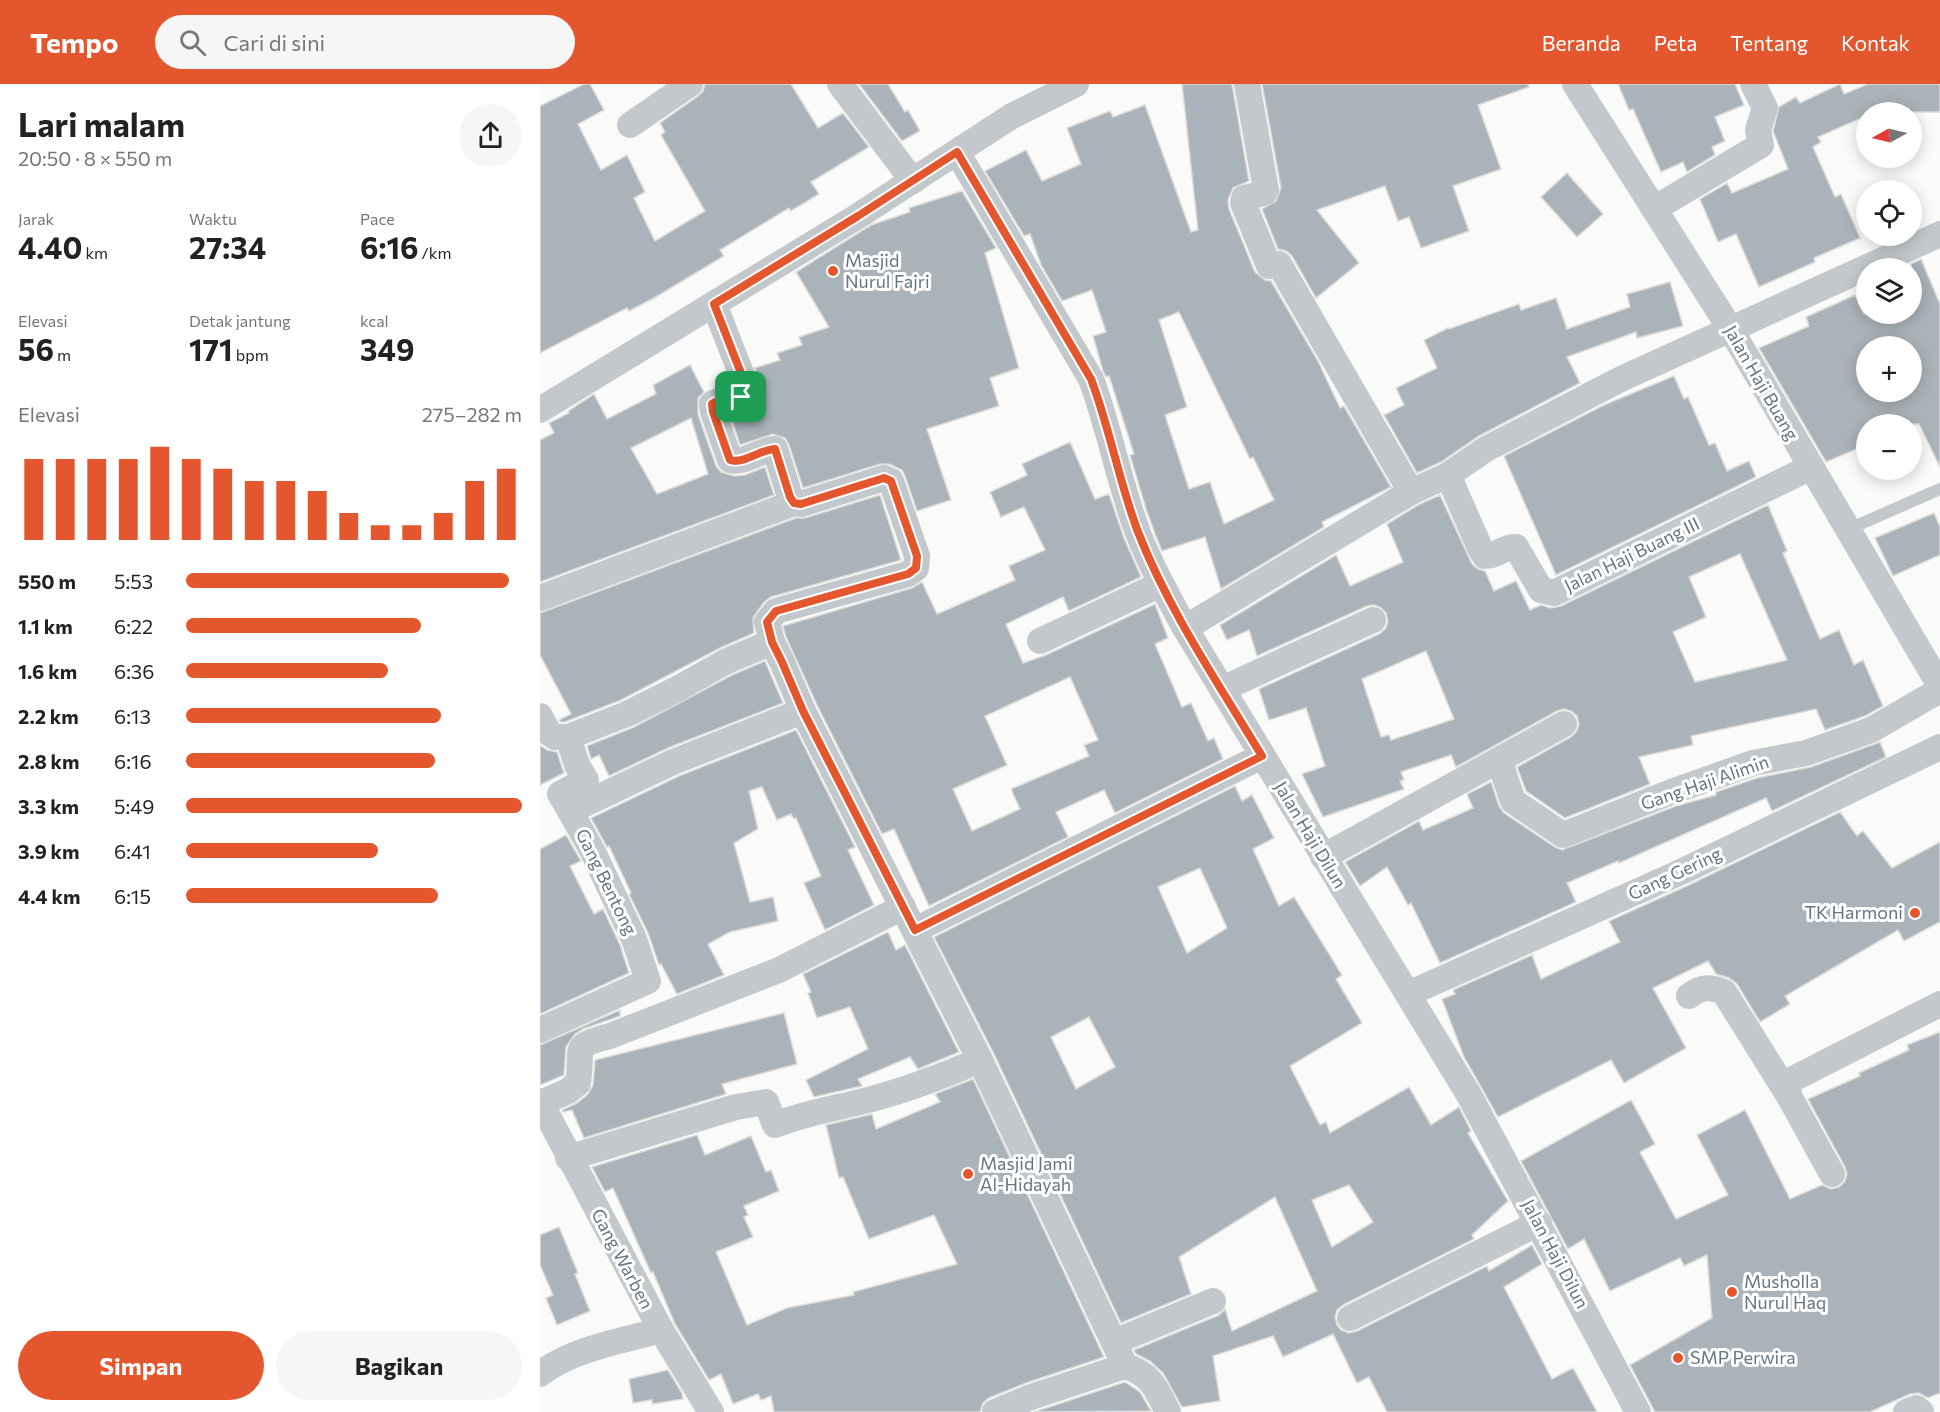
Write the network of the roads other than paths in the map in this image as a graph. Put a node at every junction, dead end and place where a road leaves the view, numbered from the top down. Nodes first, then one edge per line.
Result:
1 (690, 84) edge
2 (840, 84) edge
3 (1076, 84) edge
4 (1247, 84) edge
5 (1575, 84) edge
6 (1753, 84) edge
7 (630, 125) dead end
8 (957, 152) junction
9 (913, 181) junction
10 (1654, 209) junction
11 (1940, 234) edge
12 (714, 304) junction
13 (1731, 330) junction
14 (540, 410) edge
15 (1811, 467) junction
16 (1448, 475) junction
17 (1940, 489) edge
18 (1411, 492) junction
19 (794, 503) junction
20 (1848, 529) junction
21 (1161, 584) junction
22 (540, 597) edge
23 (1373, 620) dead end
24 (1185, 628) junction
25 (1040, 641) dead end
26 (772, 642) junction
27 (1940, 688) edge
28 (1222, 689) junction
29 (803, 711) junction
30 (540, 716) edge
31 (1564, 724) dead end
32 (568, 737) junction
33 (1940, 747) edge
34 (1262, 756) junction
35 (1499, 760) junction
36 (570, 811) junction
37 (1323, 857) junction
38 (903, 907) junction
39 (915, 930) junction
40 (1407, 994) junction
41 (1689, 996) dead end
42 (1940, 1004) edge
43 (540, 1030) edge
44 (980, 1060) junction
45 (1789, 1096) junction
46 (540, 1102) edge
47 (568, 1158) junction
48 (1832, 1174) dead end
49 (1539, 1223) junction
50 (1213, 1301) dead end
51 (1350, 1318) dead end
52 (661, 1330) junction
53 (1114, 1342) junction
54 (1125, 1366) junction
55 (540, 1374) edge
56 (711, 1412) edge
57 (995, 1412) edge
58 (1168, 1412) edge
59 (1638, 1412) edge
60 (1906, 1412) edge
61 (1921, 1412) edge

1 - 7 street
2 - 9 street
3 - 8 street
4 - 18 street
5 - 10 street, Jalan Haji Buang
6 - 10 street
8 - 9 street
8 - 21 street, Jalan Haji Dilun
9 - 12 street
10 - 13 street, Jalan Haji Buang
11 - 13 street
12 - 14 street
12 - 19 street
13 - 15 street, Jalan Haji Buang
13 - 16 street
15 - 16 street, Jalan Haji Buang III
15 - 20 street, Jalan Haji Buang
16 - 18 street
17 - 20 lane
18 - 24 street
19 - 22 street
19 - 26 street
20 - 27 street, Jalan Haji Buang
21 - 24 street, Jalan Haji Dilun
21 - 25 street
23 - 28 street
24 - 28 street, Jalan Haji Dilun
26 - 29 street
26 - 32 street
27 - 35 street, Gang Haji Alimin
28 - 34 street, Jalan Haji Dilun
29 - 36 street, Gang Bentong
29 - 38 street
30 - 32 street
31 - 35 street
32 - 36 street
33 - 40 street, Gang Gering
34 - 37 street, Jalan Haji Dilun
34 - 39 street
35 - 37 street
36 - 43 street, Gang Bentong
37 - 40 street, Jalan Haji Dilun
38 - 39 street
38 - 46 street
39 - 44 street
40 - 49 street, Jalan Haji Dilun
41 - 45 street
42 - 45 street
44 - 47 street
44 - 53 street
45 - 48 street
46 - 47 street, Gang Warben
47 - 52 street, Gang Warben
49 - 51 street
49 - 59 street, Jalan Haji Dilun
50 - 53 street
52 - 55 street
52 - 56 street, Gang Warben
53 - 54 street
54 - 57 street
54 - 58 street
60 - 61 street

